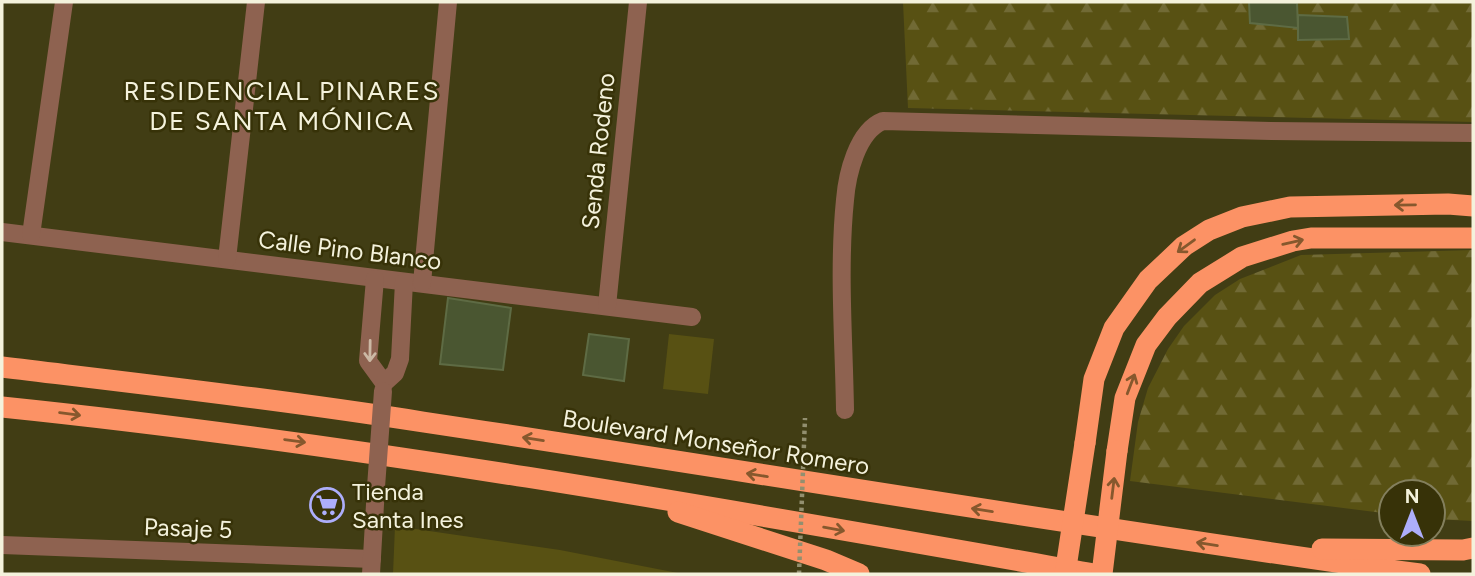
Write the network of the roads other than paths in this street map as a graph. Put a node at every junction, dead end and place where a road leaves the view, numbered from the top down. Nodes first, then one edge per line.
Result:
1 (64, 2) edge
2 (256, 2) edge
3 (448, 2) edge
4 (638, 2) edge
5 (1473, 133) edge
6 (1473, 206) edge
7 (2, 232) edge
8 (31, 235) junction
9 (1473, 238) edge
10 (227, 259) junction
11 (374, 279) junction
12 (404, 282) junction
13 (422, 283) junction
14 (607, 306) junction
15 (692, 317) dead end
16 (2, 367) edge
17 (384, 387) junction
18 (2, 407) edge
19 (845, 410) dead end
20 (606, 489) junction
21 (2, 545) edge
22 (1473, 548) edge
23 (1238, 549) junction
24 (372, 567) edge
25 (859, 574) edge
26 (1065, 574) edge
27 (1094, 574) edge
28 (1102, 574) edge
29 (1420, 574) edge

1 - 8 street
2 - 10 street
3 - 13 street
4 - 14 street, Senda Rodeno
5 - 19 street
6 -> 26 highway, bridge
7 - 8 street, Calle Pino Blanco
8 - 10 street, Calle Pino Blanco
28 -> 9 highway, bridge
10 - 11 street, Calle Pino Blanco
11 - 12 street, Calle Pino Blanco
11 -> 17 street
12 - 13 street, Calle Pino Blanco
12 - 17 street
13 - 14 street, Calle Pino Blanco
14 - 15 street, Calle Pino Blanco
23 -> 16 highway, Boulevard Monseñor Romero
17 - 24 street, bridge
18 -> 20 highway
20 - 25 highway
20 -> 27 highway
21 - 24 street, Pasaje 5
22 - 23 highway
23 - 29 highway, Boulevard Monseñor Romero

